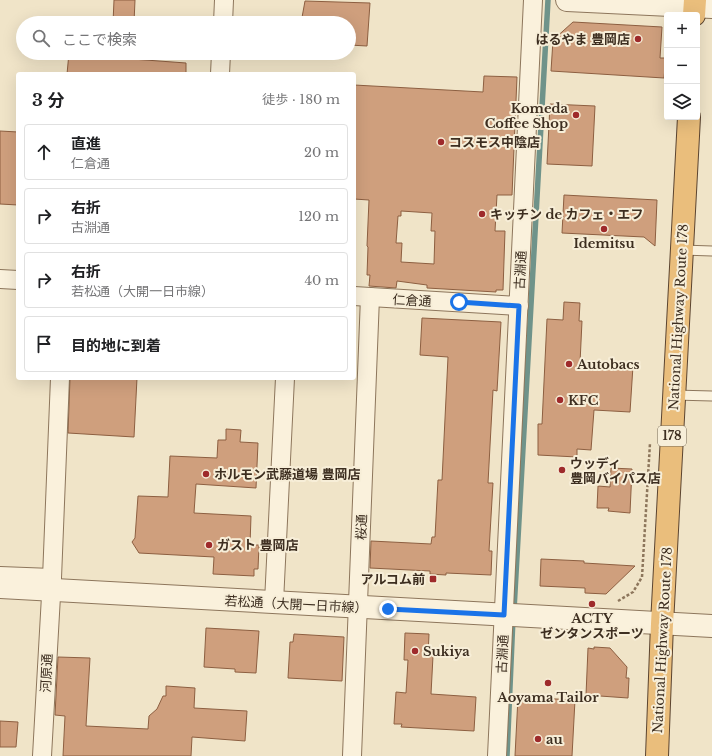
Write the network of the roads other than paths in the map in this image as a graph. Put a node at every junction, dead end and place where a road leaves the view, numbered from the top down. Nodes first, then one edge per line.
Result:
1 (224, 0) edge
2 (533, 0) edge
3 (567, 0) edge
4 (699, 7) edge
5 (223, 16) edge
6 (221, 60) edge
7 (220, 72) edge
8 (689, 120) edge
9 (682, 250) junction
10 (712, 251) edge
11 (0, 279) edge
12 (16, 280) edge
13 (362, 297) edge
14 (519, 306) junction
15 (60, 380) edge
16 (285, 380) edge
17 (674, 394) junction
18 (712, 396) edge
19 (0, 576) edge
20 (52, 583) junction
21 (0, 587) edge
22 (274, 602) junction
23 (358, 607) junction
24 (504, 615) junction
25 (662, 624) junction
26 (712, 626) edge
27 (42, 756) edge
28 (352, 756) edge
29 (497, 756) edge
30 (657, 756) edge

1 - 5 street
2 - 14 street, 古淵通
3 - 4 street
6 - 7 street
8 - 9 highway, National Highway Route 178 / 178
9 - 10 lane
9 - 17 highway, National Highway Route 178 / 178
11 - 12 street
13 - 14 street, 仁倉通
13 - 23 street, 桜通
14 - 24 street, 古淵通
15 - 20 street, 河原通
16 - 22 street
17 - 18 lane
17 - 25 highway, National Highway Route 178 / 178
19 - 20 street
20 - 21 street, 若松通（大開一日市線）
20 - 22 street, 若松通（大開一日市線）
20 - 27 street, 河原通
22 - 23 street, 若松通（大開一日市線）
23 - 24 street, 若松通（大開一日市線）
23 - 28 street, 桜通
24 - 25 street, 若松通（大開一日市線）
24 - 29 street, 古淵通
25 - 26 street, 若松通（大開一日市線）
25 - 30 highway, National Highway Route 178 / 178

